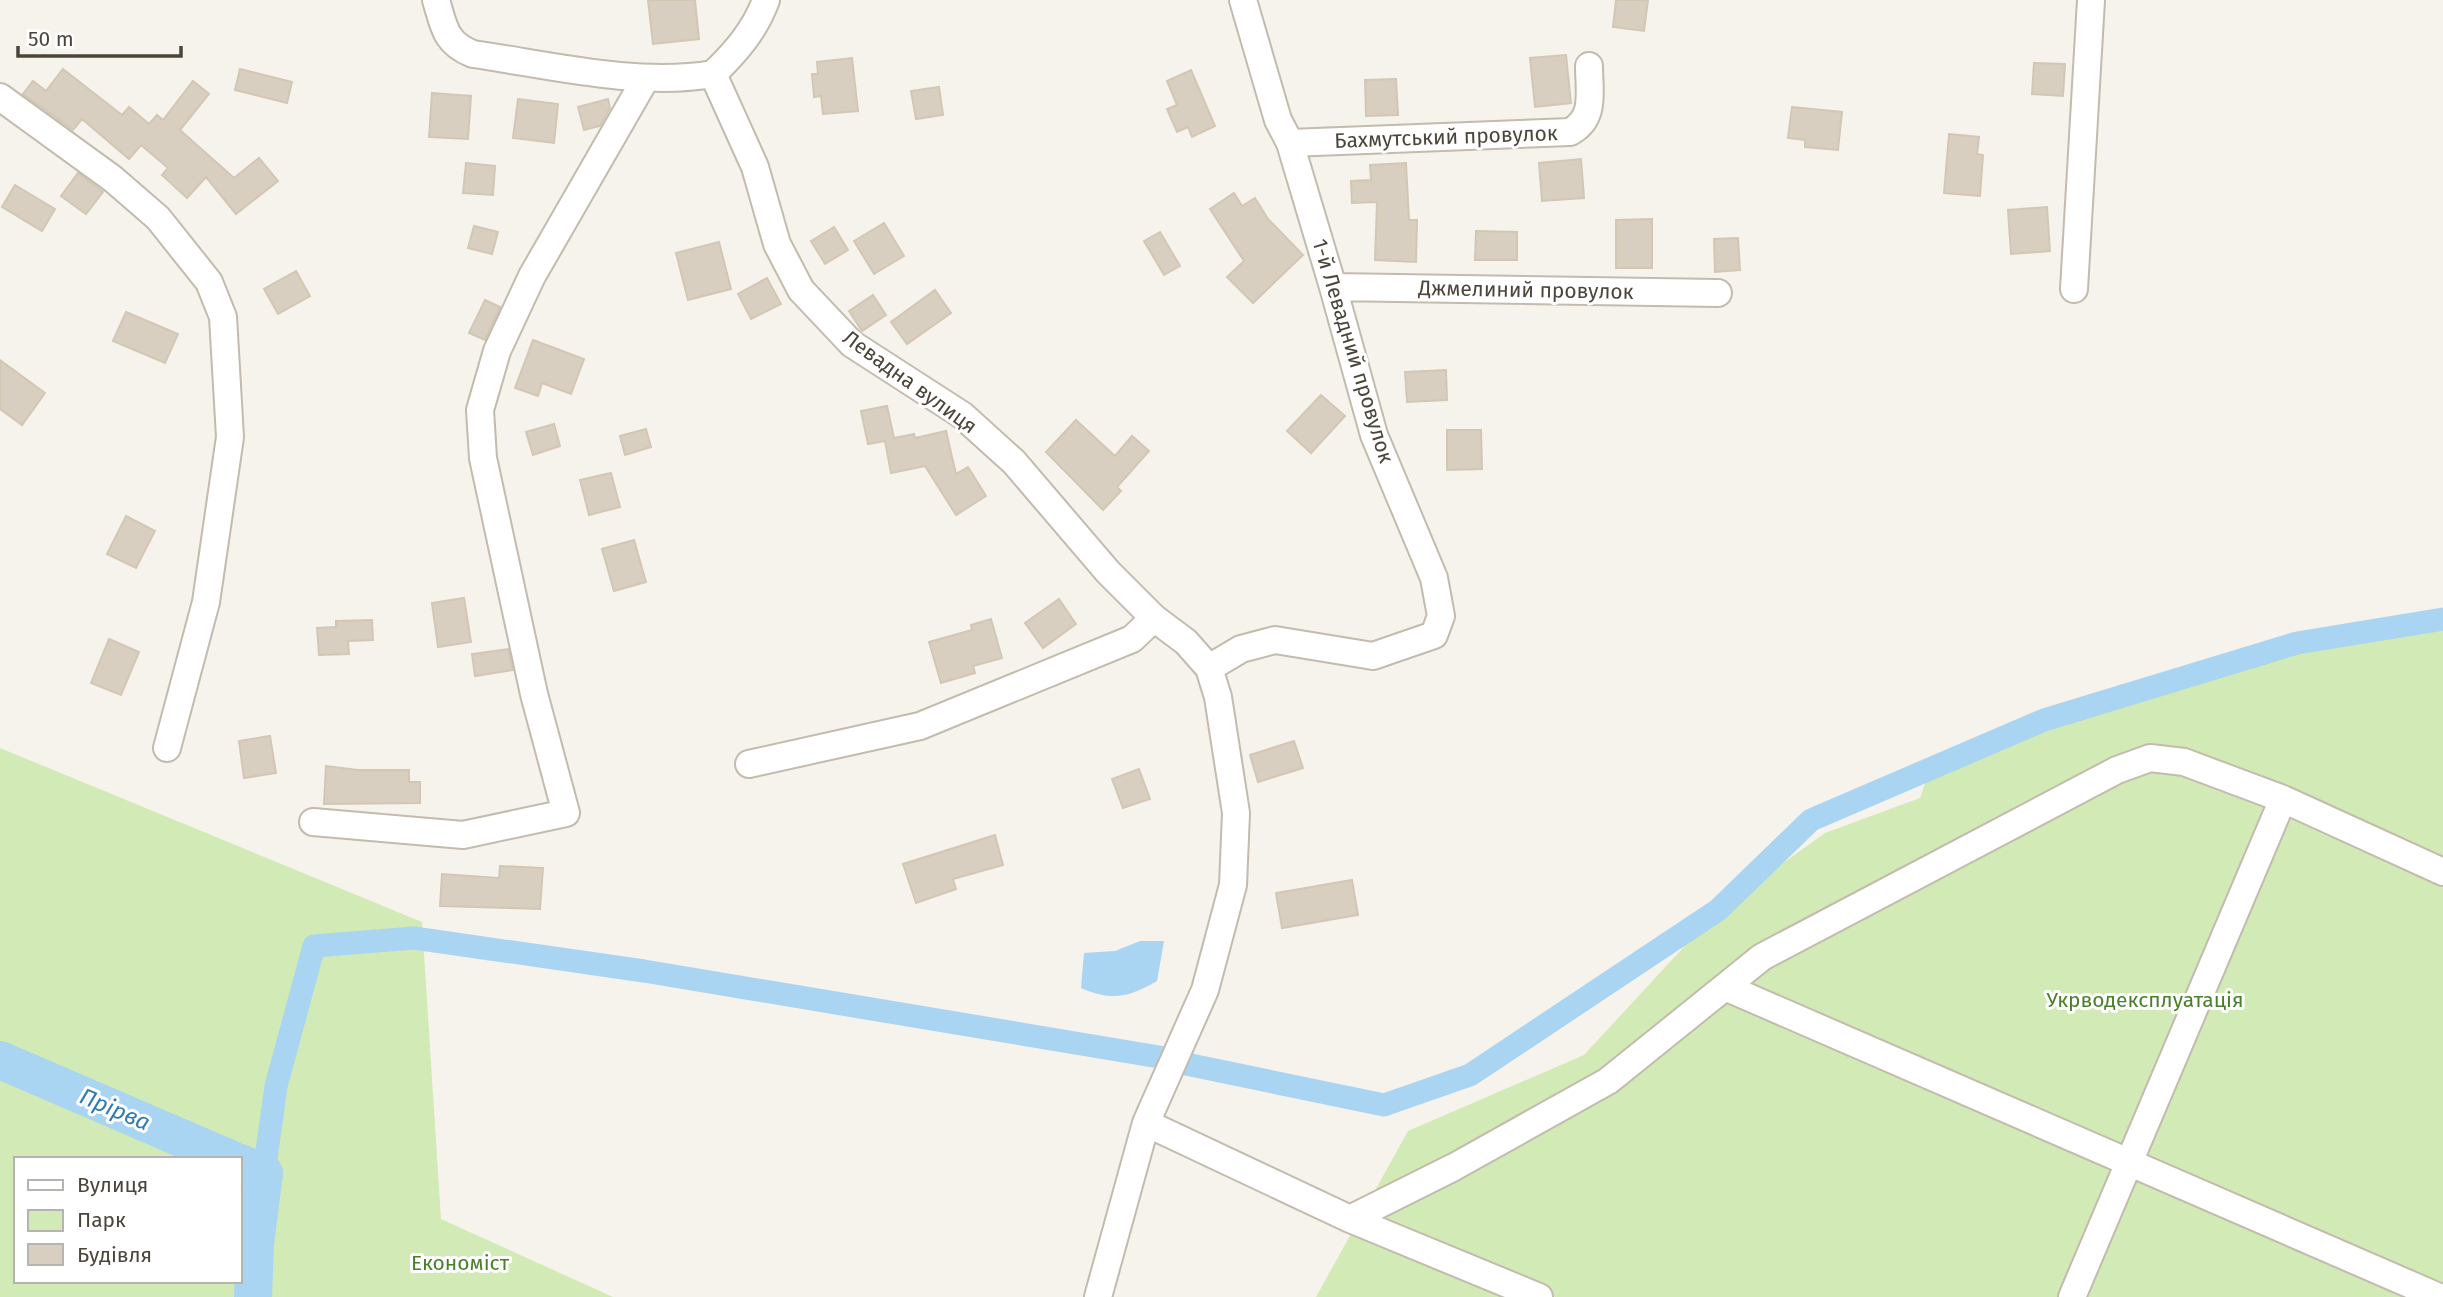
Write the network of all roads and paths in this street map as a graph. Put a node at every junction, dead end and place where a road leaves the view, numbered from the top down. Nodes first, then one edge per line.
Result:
1 (436, 0) edge
2 (766, 0) edge
3 (1243, 0) edge
4 (2091, 0) edge
5 (1589, 66) dead end
6 (713, 74) junction
7 (646, 78) junction
8 (3, 108) edge
9 (1290, 143) junction
10 (1333, 287) junction
11 (2074, 289) dead end
12 (1718, 293) dead end
13 (1154, 618) junction
14 (1209, 668) junction
15 (167, 748) dead end
16 (749, 764) dead end
17 (2283, 799) junction
18 (313, 822) dead end
19 (2443, 872) edge
20 (1724, 987) junction
21 (1146, 1123) junction
22 (2128, 1164) junction
23 (1350, 1219) junction
24 (1098, 1297) edge
25 (1539, 1297) edge
26 (2072, 1297) edge
27 (2439, 1297) edge

1 - 7 street
2 - 6 street
3 - 9 street, 1-й Левадний провулок
4 - 11 street
5 - 9 street, Бахмутський провулок
6 - 7 street
6 - 13 street, Левадна вулиця
7 - 18 street
8 - 15 street
9 - 10 street, 1-й Левадний провулок
10 - 12 street, Джмелиний провулок
10 - 14 street, 1-й Левадний провулок
13 - 14 street, Левадна вулиця
13 - 16 street
14 - 21 street, Левадна вулиця
17 - 19 street
17 - 20 street
17 - 22 street
20 - 22 street
20 - 23 street
21 - 23 street
21 - 24 street, Левадна вулиця
22 - 26 street
22 - 27 street
23 - 25 street

